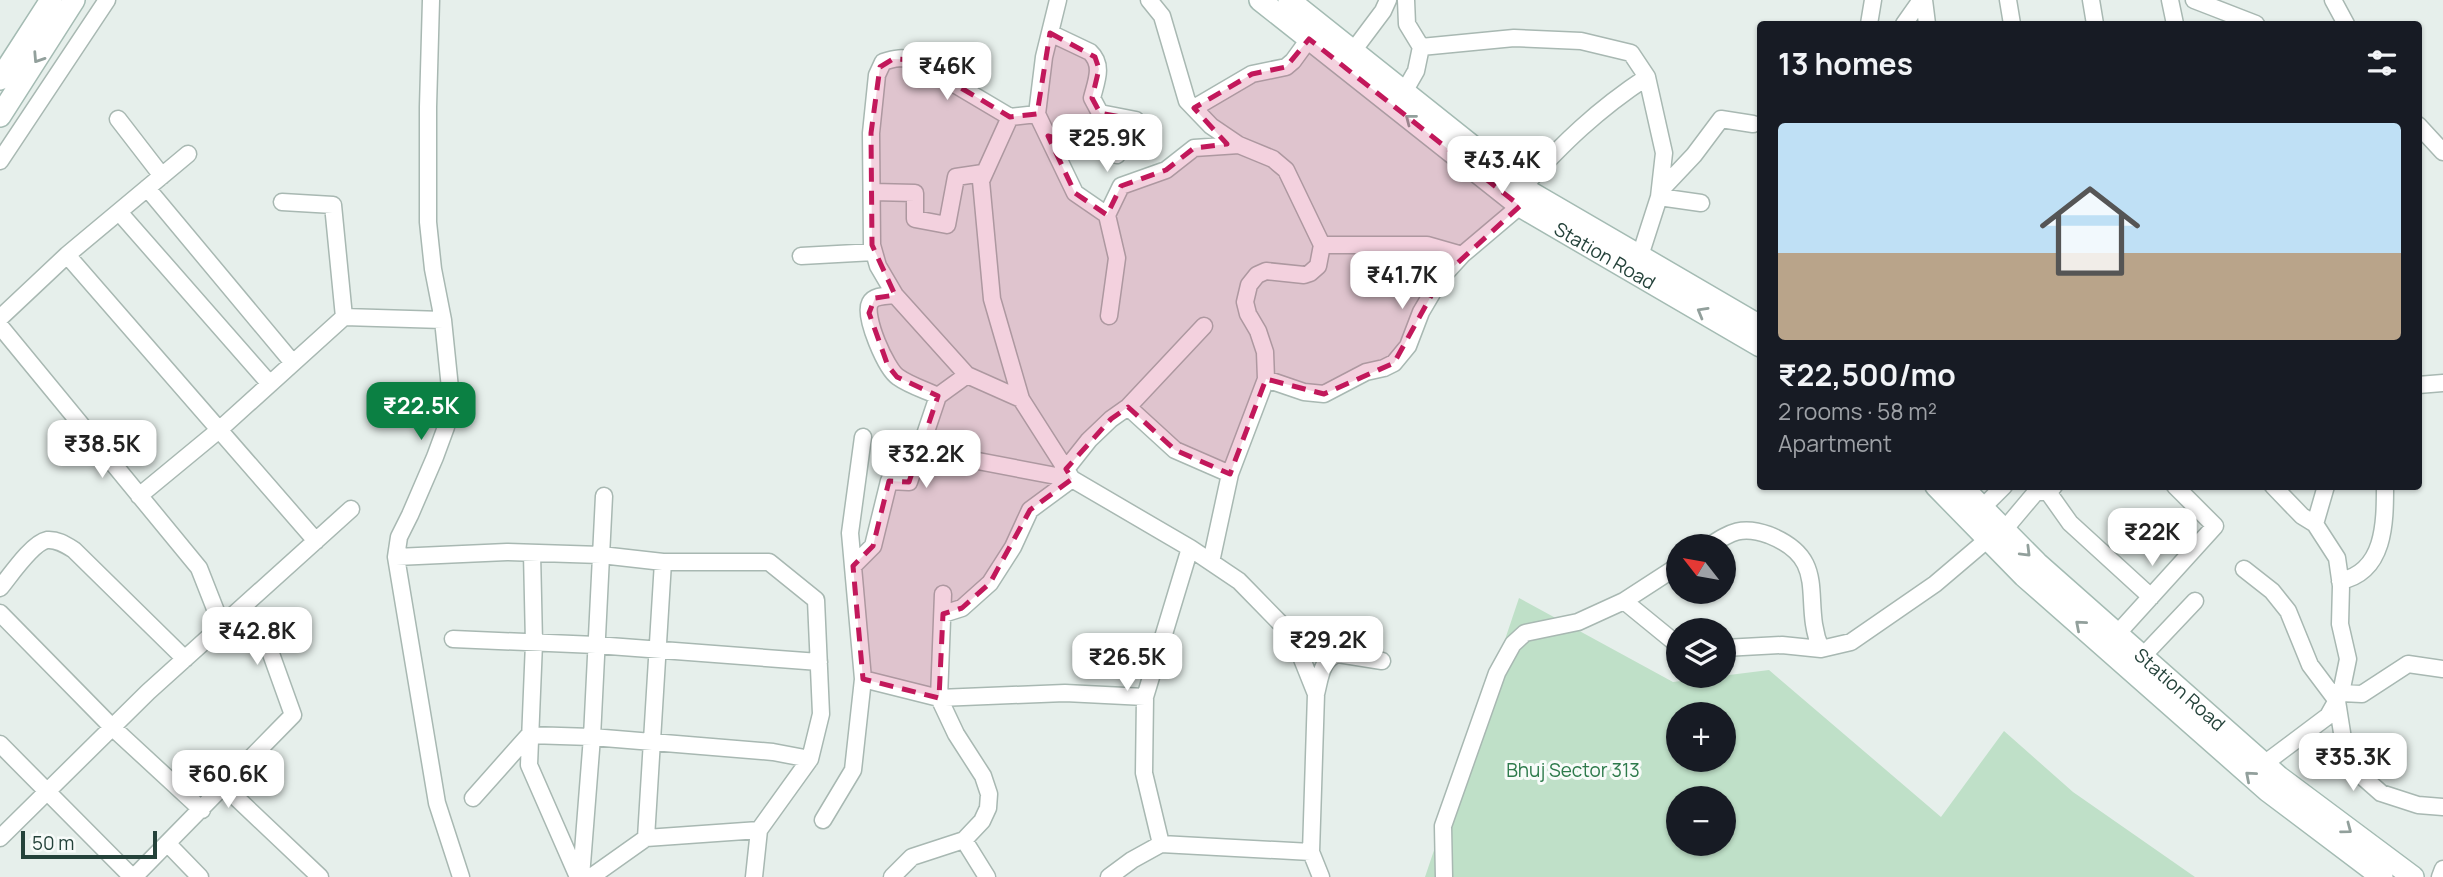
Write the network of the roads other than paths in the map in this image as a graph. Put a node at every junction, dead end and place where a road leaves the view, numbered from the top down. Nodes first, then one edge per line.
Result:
1 (51, 0) edge
2 (75, 0) edge
3 (107, 0) edge
4 (431, 0) edge
5 (1058, 0) edge
6 (1149, 0) edge
7 (1260, 0) edge
8 (1289, 0) edge
9 (1388, 0) edge
10 (1406, 0) edge
11 (1873, 0) edge
12 (1922, 0) edge
13 (2008, 0) edge
14 (2170, 0) edge
15 (2194, 0) edge
16 (2333, 0) edge
17 (2095, 1) edge
18 (1870, 21) edge
19 (1906, 21) edge
20 (1926, 21) edge
21 (2012, 21) edge
22 (2095, 21) edge
23 (2174, 21) edge
24 (2248, 21) edge
25 (2344, 21) edge
26 (1050, 33) junction
27 (1309, 39) junction
28 (1421, 47) junction
29 (1353, 51) junction
30 (1647, 77) junction
31 (0, 79) edge
32 (1404, 92) junction
33 (1194, 108) junction
34 (1037, 114) junction
35 (0, 116) edge
36 (1010, 117) junction
37 (118, 119) dead end
38 (1753, 124) dead end
39 (2422, 129) edge
40 (1048, 136) junction
41 (1239, 145) junction
42 (2443, 152) edge
43 (188, 154) dead end
44 (0, 161) edge
45 (983, 173) junction
46 (162, 176) junction
47 (147, 188) junction
48 (873, 192) junction
49 (1660, 194) junction
50 (1522, 197) junction
51 (282, 202) dead end
52 (1701, 203) dead end
53 (119, 212) junction
54 (1107, 215) junction
55 (1322, 245) junction
56 (874, 252) junction
57 (67, 255) junction
58 (1462, 255) junction
59 (801, 256) dead end
60 (1640, 256) junction
61 (895, 295) junction
62 (1109, 316) dead end
63 (344, 317) junction
64 (0, 318) edge
65 (443, 320) junction
66 (1757, 324) edge
67 (0, 326) edge
68 (1204, 326) dead end
69 (1757, 344) edge
70 (293, 363) junction
71 (967, 375) junction
72 (1266, 379) junction
73 (2443, 383) edge
74 (270, 384) junction
75 (2422, 385) edge
76 (937, 396) junction
77 (1021, 399) junction
78 (1128, 407) junction
79 (219, 430) junction
80 (863, 438) dead end
81 (920, 450) junction
82 (1069, 474) junction
83 (1230, 474) junction
84 (1941, 490) edge
85 (1965, 490) edge
86 (2000, 490) edge
87 (2046, 490) edge
88 (2052, 490) edge
89 (2179, 490) edge
90 (2277, 490) edge
91 (2325, 490) edge
92 (2385, 490) edge
93 (139, 496) junction
94 (604, 496) dead end
95 (1982, 508) junction
96 (351, 509) dead end
97 (2315, 524) junction
98 (1728, 534) edge
99 (1996, 535) junction
100 (316, 541) junction
101 (1190, 548) junction
102 (532, 553) junction
103 (601, 555) junction
104 (396, 557) junction
105 (663, 562) junction
106 (1211, 562) junction
107 (853, 566) junction
108 (2244, 569) dead end
109 (1666, 574) edge
110 (2340, 581) junction
111 (0, 588) edge
112 (943, 594) dead end
113 (2151, 597) junction
114 (1624, 601) junction
115 (2195, 601) dead end
116 (242, 607) junction
117 (0, 612) edge
118 (943, 614) junction
119 (221, 624) junction
120 (1666, 634) edge
121 (2117, 634) junction
122 (453, 639) dead end
123 (534, 643) junction
124 (596, 646) junction
125 (1736, 647) edge
126 (1821, 649) junction
127 (658, 651) junction
128 (2143, 657) junction
129 (185, 659) junction
130 (1382, 661) dead end
131 (819, 662) junction
132 (2443, 669) edge
133 (863, 679) junction
134 (1316, 694) junction
135 (1144, 697) junction
136 (2339, 697) junction
137 (939, 698) junction
138 (112, 727) junction
139 (529, 735) junction
140 (592, 737) junction
141 (653, 742) junction
142 (0, 744) edge
143 (810, 759) junction
144 (2264, 764) junction
145 (225, 787) junction
146 (48, 791) junction
147 (473, 798) dead end
148 (2443, 807) edge
149 (201, 810) junction
150 (823, 820) dead end
151 (759, 830) junction
152 (0, 838) edge
153 (646, 838) junction
154 (964, 840) junction
155 (167, 844) junction
156 (1161, 844) junction
157 (1311, 852) junction
158 (2443, 869) edge
159 (133, 877) edge
160 (200, 877) edge
161 (320, 877) edge
162 (461, 877) edge
163 (579, 877) edge
164 (591, 877) edge
165 (754, 877) edge
166 (892, 877) edge
167 (987, 877) edge
168 (1109, 877) edge
169 (1321, 877) edge
170 (1444, 877) edge
171 (2382, 877) edge
172 (2413, 877) edge
173 (2440, 877) edge

1 - 31 street
2 -> 35 street
3 - 44 street
4 - 65 street
5 - 26 street
6 - 33 street
7 - 27 street, Station Road
8 - 29 street, Station Road
9 - 29 street
10 - 28 street
11 - 18 street
12 - 19 street
12 - 20 street
13 - 21 street
14 - 23 street
15 - 24 street
16 - 25 street
17 - 22 street
26 - 34 street
26 - 40 street
27 - 33 street
50 -> 27 street, Station Road
28 - 30 street
28 - 32 street
29 - 32 street, Station Road
30 - 49 street
30 - 50 street
32 - 50 street, Station Road
33 - 41 street
34 - 36 street
34 - 40 street
36 - 45 street
36 - 48 street
37 - 46 street
38 - 49 street
39 - 42 street
40 - 54 street
41 - 54 street
41 - 55 street
43 - 46 street
45 - 48 street
45 - 77 street
46 - 47 street
47 - 53 street
47 - 70 street
48 - 56 street
49 - 52 street
49 - 60 street
50 - 58 street
50 - 60 street, Station Road
69 -> 50 street, Station Road
51 - 63 street
53 - 57 street
53 - 74 street
54 - 62 street
55 - 58 street
55 - 72 street
56 - 59 street
56 - 61 street
57 - 64 street
57 - 79 street
58 - 72 street
60 - 66 street, Station Road
61 - 71 street
61 - 76 street
63 - 65 street
63 - 70 street
65 - 104 street
67 - 93 street
68 - 78 street
70 - 74 street
71 - 76 street
71 - 77 street
72 - 83 street
73 - 75 street
74 - 79 street
76 - 81 street
77 - 82 street
78 - 82 street
78 - 83 street
79 - 93 street
79 - 100 street
80 - 107 street
81 - 82 street
81 - 107 street
82 - 101 street
82 - 118 street
83 - 106 street
84 - 99 street, Station Road
85 - 95 street, Station Road
86 - 95 street
87 - 99 street
88 - 113 street
89 - 113 street
90 - 97 street
91 - 97 street
92 - 110 street
93 - 119 street
94 - 103 street
95 - 99 street, Station Road
96 - 100 street
97 - 110 street
98 - 126 street
99 -> 121 street, Station Road
99 - 126 street
171 -> 99 street, Station Road
100 - 116 street
101 - 106 street
101 - 135 street
102 - 103 street
102 - 104 street
102 - 123 street
103 - 105 street
103 - 124 street
104 - 162 street
105 - 127 street
105 - 131 street
106 - 134 street
107 - 133 street
108 - 136 street
109 - 114 street
110 - 136 street
111 - 129 street
112 - 118 street
113 - 121 street
114 - 120 street
114 - 170 street
115 - 128 street
116 - 119 street
116 - 145 street
117 - 138 street
118 - 137 street
119 - 129 street
121 - 128 street, Station Road
122 - 123 street
123 - 124 street
123 - 139 street
124 - 127 street
124 - 140 street
125 - 126 street
127 - 131 street
127 - 141 street
128 - 144 street, Station Road
129 - 138 street
130 - 134 street
131 - 143 street
132 - 136 street
133 - 137 street
133 - 150 street
134 - 157 street
135 - 137 street
135 - 156 street
136 - 144 street
136 - 148 street
137 - 154 street
138 - 146 street
138 - 149 street
139 - 140 street
139 - 147 street
139 - 163 street
140 - 141 street
140 - 163 street
141 - 143 street
141 - 153 street
142 - 146 street
143 - 151 street
144 -> 172 street, Station Road
145 - 149 street
145 - 161 street
146 - 152 street
146 - 159 street
149 - 155 street
151 - 153 street
151 - 165 street
153 - 164 street
154 - 166 street
154 - 167 street
155 - 159 street
155 - 160 street
156 - 157 street
156 - 168 street
157 - 169 street
158 - 173 street

